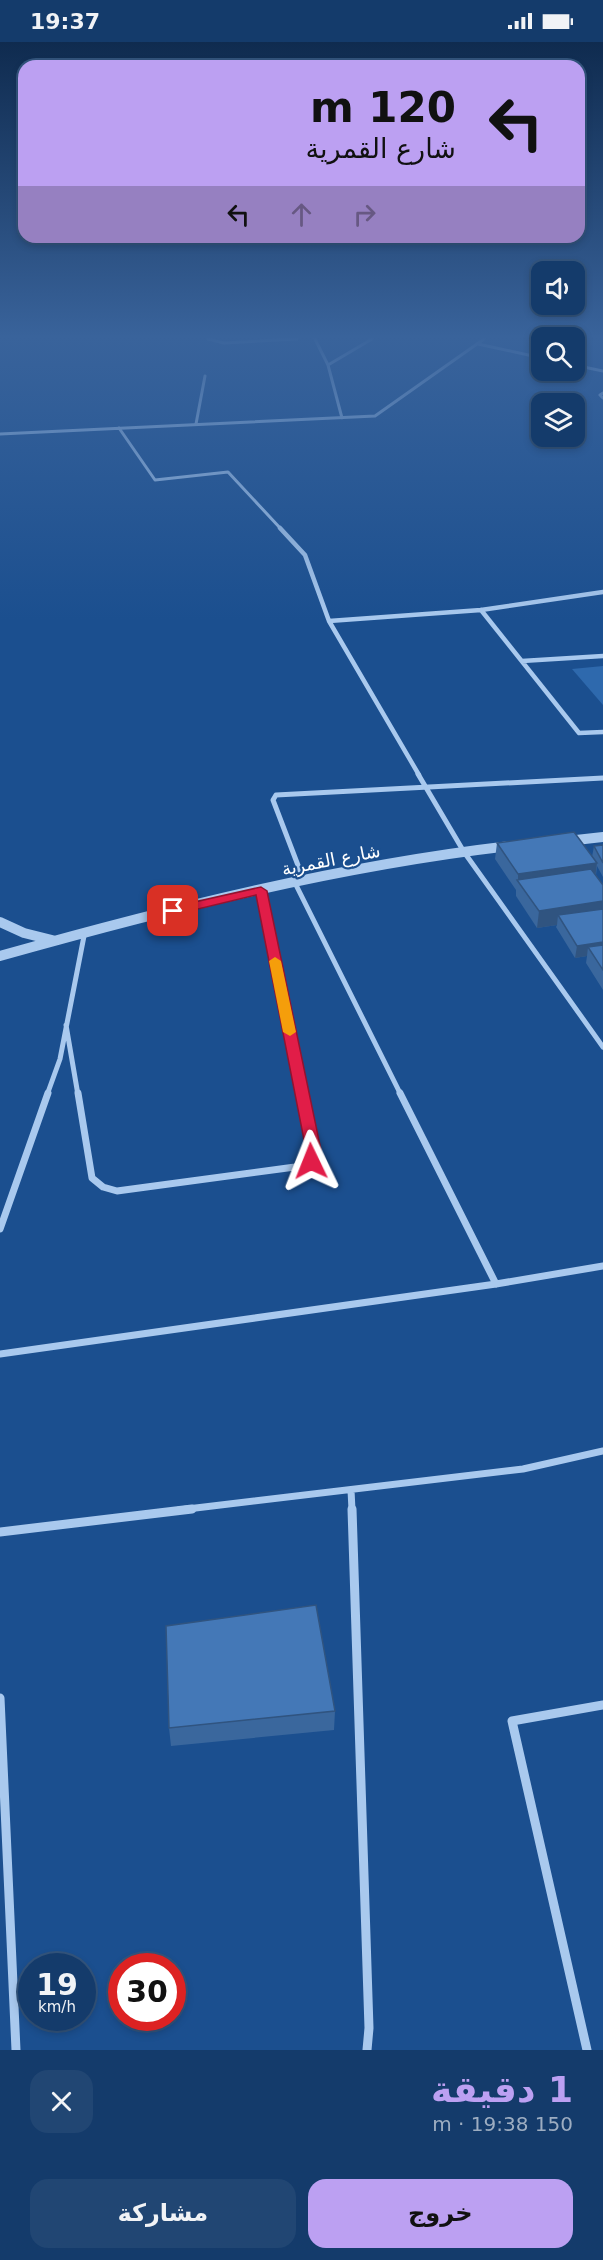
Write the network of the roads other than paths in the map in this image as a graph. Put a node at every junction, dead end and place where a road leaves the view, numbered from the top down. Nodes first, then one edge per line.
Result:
1 (26, 433) edge
2 (122, 433) edge
3 (0, 434) edge
4 (603, 592) edge
5 (481, 610) junction
6 (329, 621) junction
7 (603, 656) edge
8 (522, 661) junction
9 (603, 732) edge
10 (603, 778) edge
11 (426, 788) junction
12 (603, 837) edge
13 (556, 842) edge
14 (520, 845) edge
15 (464, 852) junction
16 (299, 882) junction
17 (261, 891) junction
18 (0, 922) edge
19 (85, 931) junction
20 (56, 940) junction
21 (0, 956) edge
22 (66, 1025) junction
23 (603, 1047) edge
24 (0, 1229) edge
25 (603, 1266) edge
26 (496, 1284) junction
27 (0, 1354) edge
28 (603, 1451) edge
29 (351, 1490) junction
30 (0, 1532) edge
31 (0, 1698) edge
32 (603, 1705) edge
33 (15, 2050) edge
34 (367, 2050) edge
35 (587, 2050) edge

1 - 3 street
2 - 6 street
4 - 5 street
5 - 6 street
5 - 8 street
6 - 11 street
7 - 8 street
8 - 9 street
10 - 11 street
11 - 15 street
11 - 16 street
12 - 13 street
14 - 15 street, شارع القمرية
15 - 16 street, شارع القمرية
15 - 23 street
16 - 17 street, شارع القمرية
16 - 26 street
17 - 19 street, شارع القمرية
17 - 22 street
18 - 20 street
19 - 20 street, شارع القمرية
19 - 22 street
20 - 21 street, شارع القمرية
22 - 24 street
25 - 26 street
26 - 27 street
28 - 29 street
29 - 30 street
29 - 34 street
31 - 33 street
32 - 35 street

